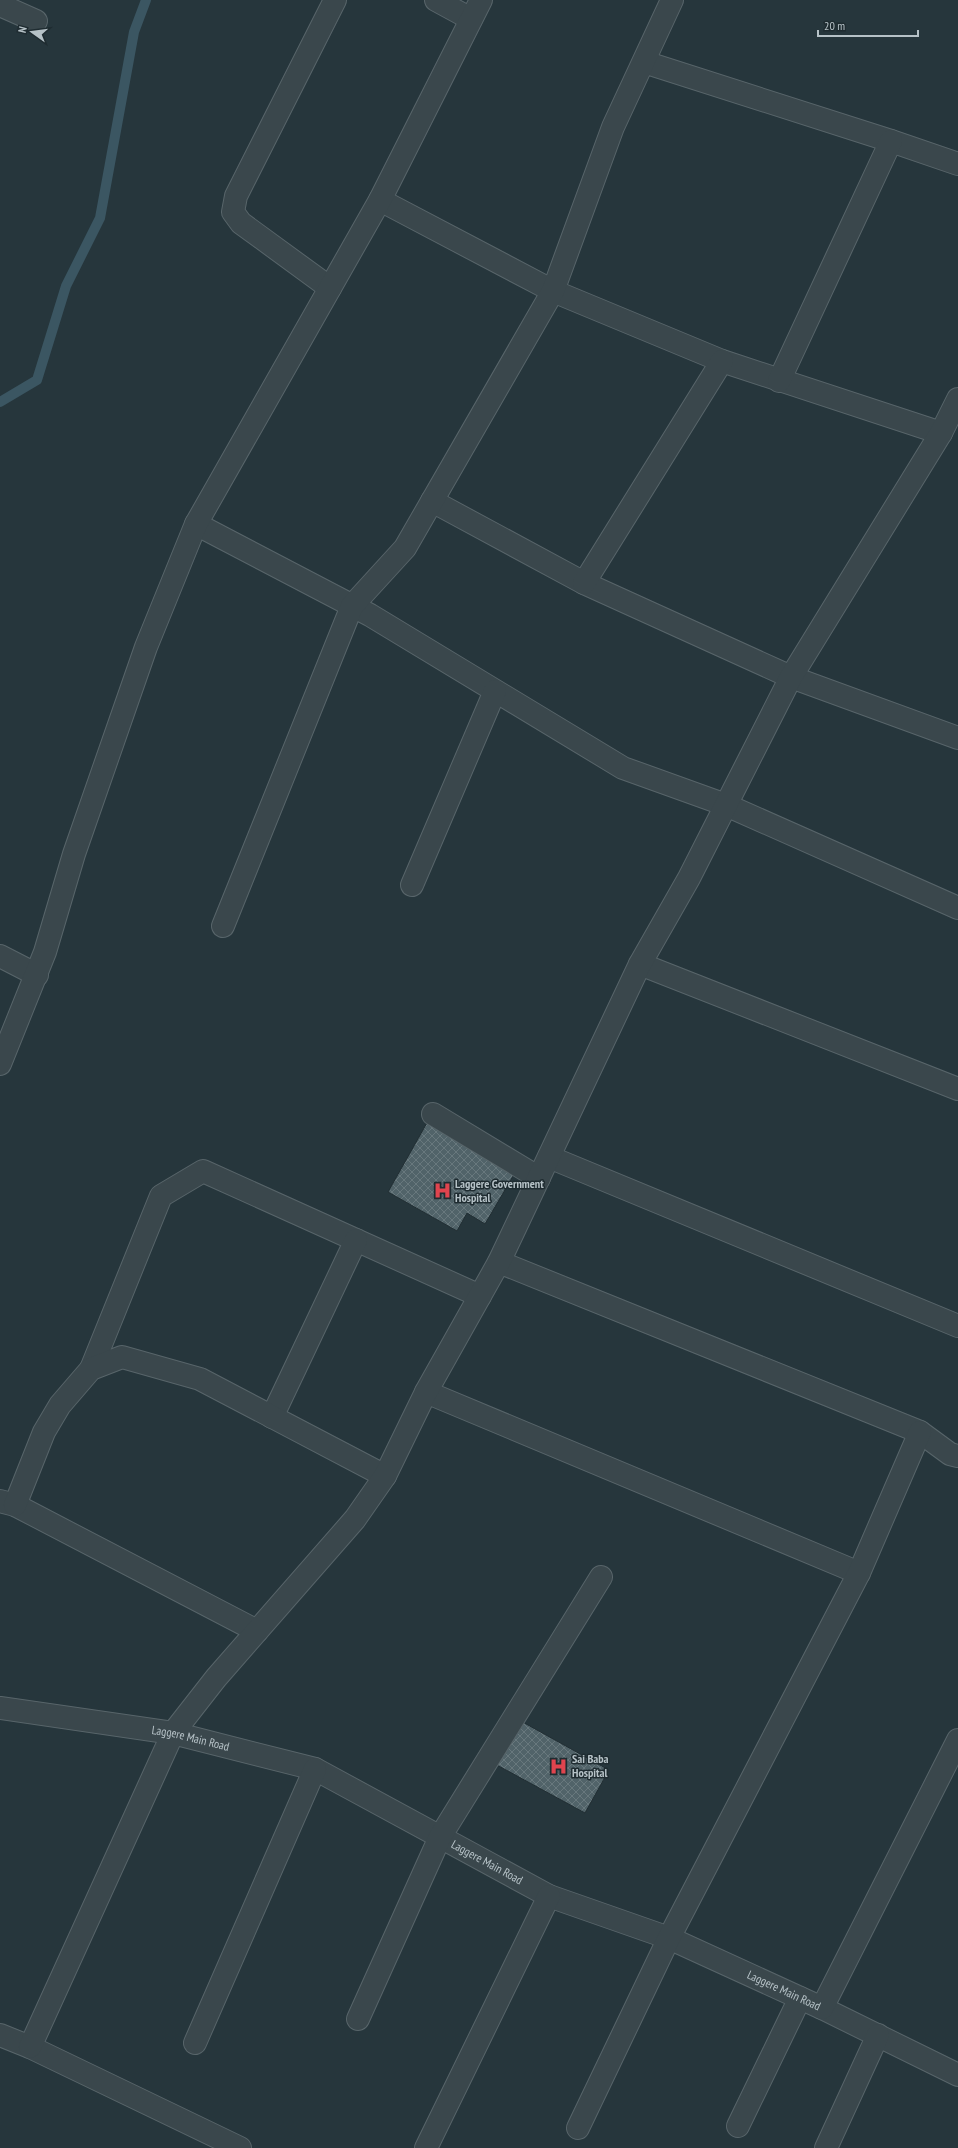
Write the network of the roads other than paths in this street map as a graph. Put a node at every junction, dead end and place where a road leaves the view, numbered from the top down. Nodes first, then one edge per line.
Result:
1 (336, 0) edge
2 (436, 0) edge
3 (481, 0) edge
4 (672, 0) edge
5 (0, 5) edge
6 (472, 19) junction
7 (36, 21) dead end
8 (644, 62) junction
9 (891, 141) junction
10 (958, 164) edge
11 (380, 200) junction
12 (330, 288) junction
13 (553, 291) junction
14 (722, 361) junction
15 (780, 381) junction
16 (958, 400) edge
17 (941, 433) junction
18 (432, 501) junction
19 (196, 524) junction
20 (584, 583) junction
21 (352, 606) junction
22 (791, 677) junction
23 (495, 690) junction
24 (958, 738) edge
25 (726, 805) junction
26 (412, 885) dead end
27 (958, 908) edge
28 (223, 926) dead end
29 (0, 956) edge
30 (640, 964) junction
31 (37, 974) junction
32 (0, 1064) edge
33 (958, 1088) edge
34 (433, 1114) dead end
35 (549, 1157) junction
36 (539, 1178) junction
37 (356, 1240) junction
38 (499, 1262) junction
39 (480, 1296) junction
40 (958, 1326) edge
41 (91, 1369) junction
42 (426, 1392) junction
43 (272, 1417) junction
44 (920, 1432) junction
45 (958, 1456) edge
46 (385, 1476) junction
47 (8, 1503) edge
48 (859, 1573) junction
49 (601, 1577) dead end
50 (257, 1632) junction
51 (0, 1709) edge
52 (173, 1733) junction
53 (958, 1740) edge
54 (315, 1769) junction
55 (440, 1837) junction
56 (549, 1896) junction
57 (669, 1938) junction
58 (800, 1998) junction
59 (822, 2008) junction
60 (358, 2019) dead end
61 (0, 2035) edge
62 (878, 2036) junction
63 (195, 2043) dead end
64 (30, 2046) junction
65 (958, 2076) edge
66 (738, 2126) dead end
67 (578, 2128) dead end
68 (240, 2148) edge
69 (426, 2148) edge
70 (826, 2148) edge

1 - 12 street
2 - 6 street
3 - 6 street
4 - 8 street
5 - 7 street
6 - 11 street
8 - 9 street
8 - 13 street
9 - 10 street
9 - 15 street
11 - 12 street
11 - 13 street
12 - 19 street
13 - 14 street
13 - 18 street
14 - 15 street
14 - 20 street
15 - 17 street
16 - 17 street
17 - 22 street
18 - 20 street
18 - 21 street
19 - 21 street
19 - 31 street
20 - 22 street
21 - 23 street
21 - 28 street
22 - 24 street
22 - 25 street
23 - 25 street
23 - 26 street
25 - 27 street
25 - 30 street
29 - 31 street
30 - 33 street
30 - 35 street
31 - 32 street
34 - 36 street
35 - 36 street
35 - 40 street
36 - 38 street
37 - 39 street
37 - 41 street
37 - 43 street
38 - 39 street
38 - 44 street
39 - 42 street
41 - 43 street
41 - 47 street
42 - 46 street
42 - 48 street
43 - 46 street
44 - 45 street
44 - 48 street
46 - 50 street
47 - 50 street
48 - 57 street
49 - 55 street
50 - 52 street
51 - 52 street, Laggere Main Road
52 - 54 street, Laggere Main Road
52 - 64 street
53 - 59 street
54 - 55 street, Laggere Main Road
54 - 63 street
55 - 56 street, Laggere Main Road
55 - 60 street
56 - 57 street, Laggere Main Road
56 - 69 street
57 - 58 street, Laggere Main Road
57 - 67 street
58 - 59 street, Laggere Main Road
58 - 66 street
59 - 62 street, Laggere Main Road
61 - 64 street
62 - 65 street, Laggere Main Road
62 - 70 street
64 - 68 street

